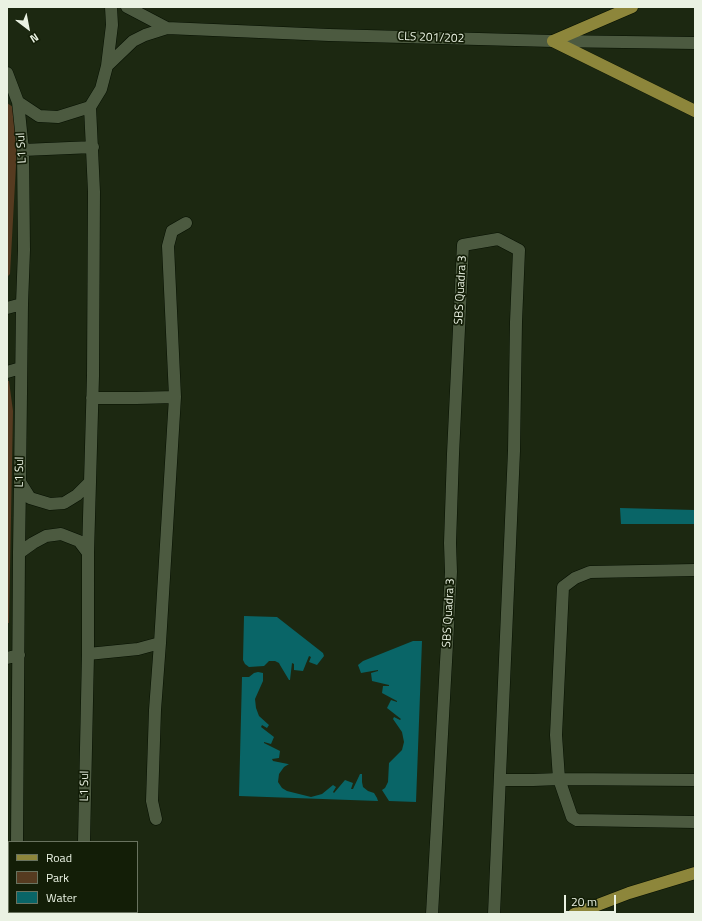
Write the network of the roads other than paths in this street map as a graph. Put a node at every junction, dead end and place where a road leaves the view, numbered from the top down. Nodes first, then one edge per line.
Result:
1 (111, 7) edge
2 (127, 7) edge
3 (632, 7) edge
4 (167, 28) junction
5 (553, 41) junction
6 (695, 43) edge
7 (107, 66) junction
8 (7, 73) edge
9 (18, 102) junction
10 (90, 107) junction
11 (695, 111) edge
12 (93, 147) junction
13 (23, 150) junction
14 (186, 223) dead end
15 (22, 304) junction
16 (7, 308) edge
17 (21, 368) junction
18 (7, 372) edge
19 (175, 396) junction
20 (92, 398) junction
21 (20, 482) junction
22 (90, 482) junction
23 (19, 553) junction
24 (88, 553) junction
25 (695, 570) edge
26 (160, 643) junction
27 (88, 654) junction
28 (13, 656) edge
29 (12, 718) edge
30 (559, 779) junction
31 (500, 780) junction
32 (695, 780) edge
33 (156, 820) dead end
34 (695, 822) edge
35 (19, 841) edge
36 (83, 841) edge
37 (695, 873) edge
38 (432, 914) edge
39 (494, 914) edge
40 (574, 914) edge

1 - 7 street
2 - 4 street, CLS 201/202
3 - 5 main road
4 - 5 street, CLS 201/202
4 - 7 street, CLS 201/202
5 - 6 street, CLS 201/202
5 - 11 main road
7 - 10 street
8 - 9 street, L1 Sul
9 - 10 street
9 - 13 street, L1 Sul
10 - 12 street, L1 Sul
12 - 13 street
12 - 20 street, L1 Sul
13 - 15 street, L1 Sul
14 - 19 street
15 - 16 street
15 - 17 street, L1 Sul
17 - 18 street
17 - 21 street, L1 Sul
19 - 20 street
19 - 26 street
20 - 22 street, L1 Sul
21 - 22 street
21 - 23 street, L1 Sul
22 - 24 street, L1 Sul
23 - 24 street
23 - 28 street, L1 Sul
24 - 27 street, L1 Sul
25 - 30 street
26 - 27 street
26 - 33 street
27 - 36 street, L1 Sul
28 - 29 street, L1 Sul
29 - 35 street, L1 Sul
30 - 31 street
30 - 32 street
30 - 34 street
31 - 38 street, SBS Quadra 3
31 - 39 street, SBS Quadra 3
37 - 40 main road

